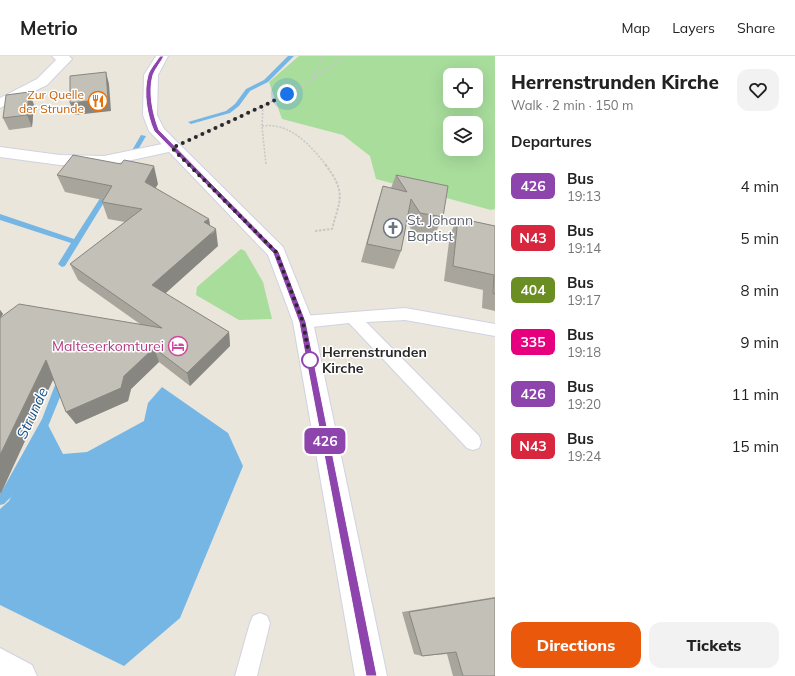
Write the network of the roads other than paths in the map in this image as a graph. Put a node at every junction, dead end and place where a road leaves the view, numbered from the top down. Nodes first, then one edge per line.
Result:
1 (58, 56) edge
2 (162, 56) edge
3 (0, 104) edge
4 (164, 149) junction
5 (0, 152) edge
6 (352, 316) junction
7 (303, 322) junction
8 (495, 330) edge
9 (473, 442) dead end
10 (260, 623) dead end
11 (0, 663) edge
12 (21, 676) edge
13 (246, 676) edge
14 (371, 676) edge

1 - 3 main road
2 - 4 main road
4 - 5 main road
4 - 7 main road
6 - 7 lane
6 - 8 lane
6 - 9 lane
7 - 14 main road
10 - 13 lane
11 - 12 main road

